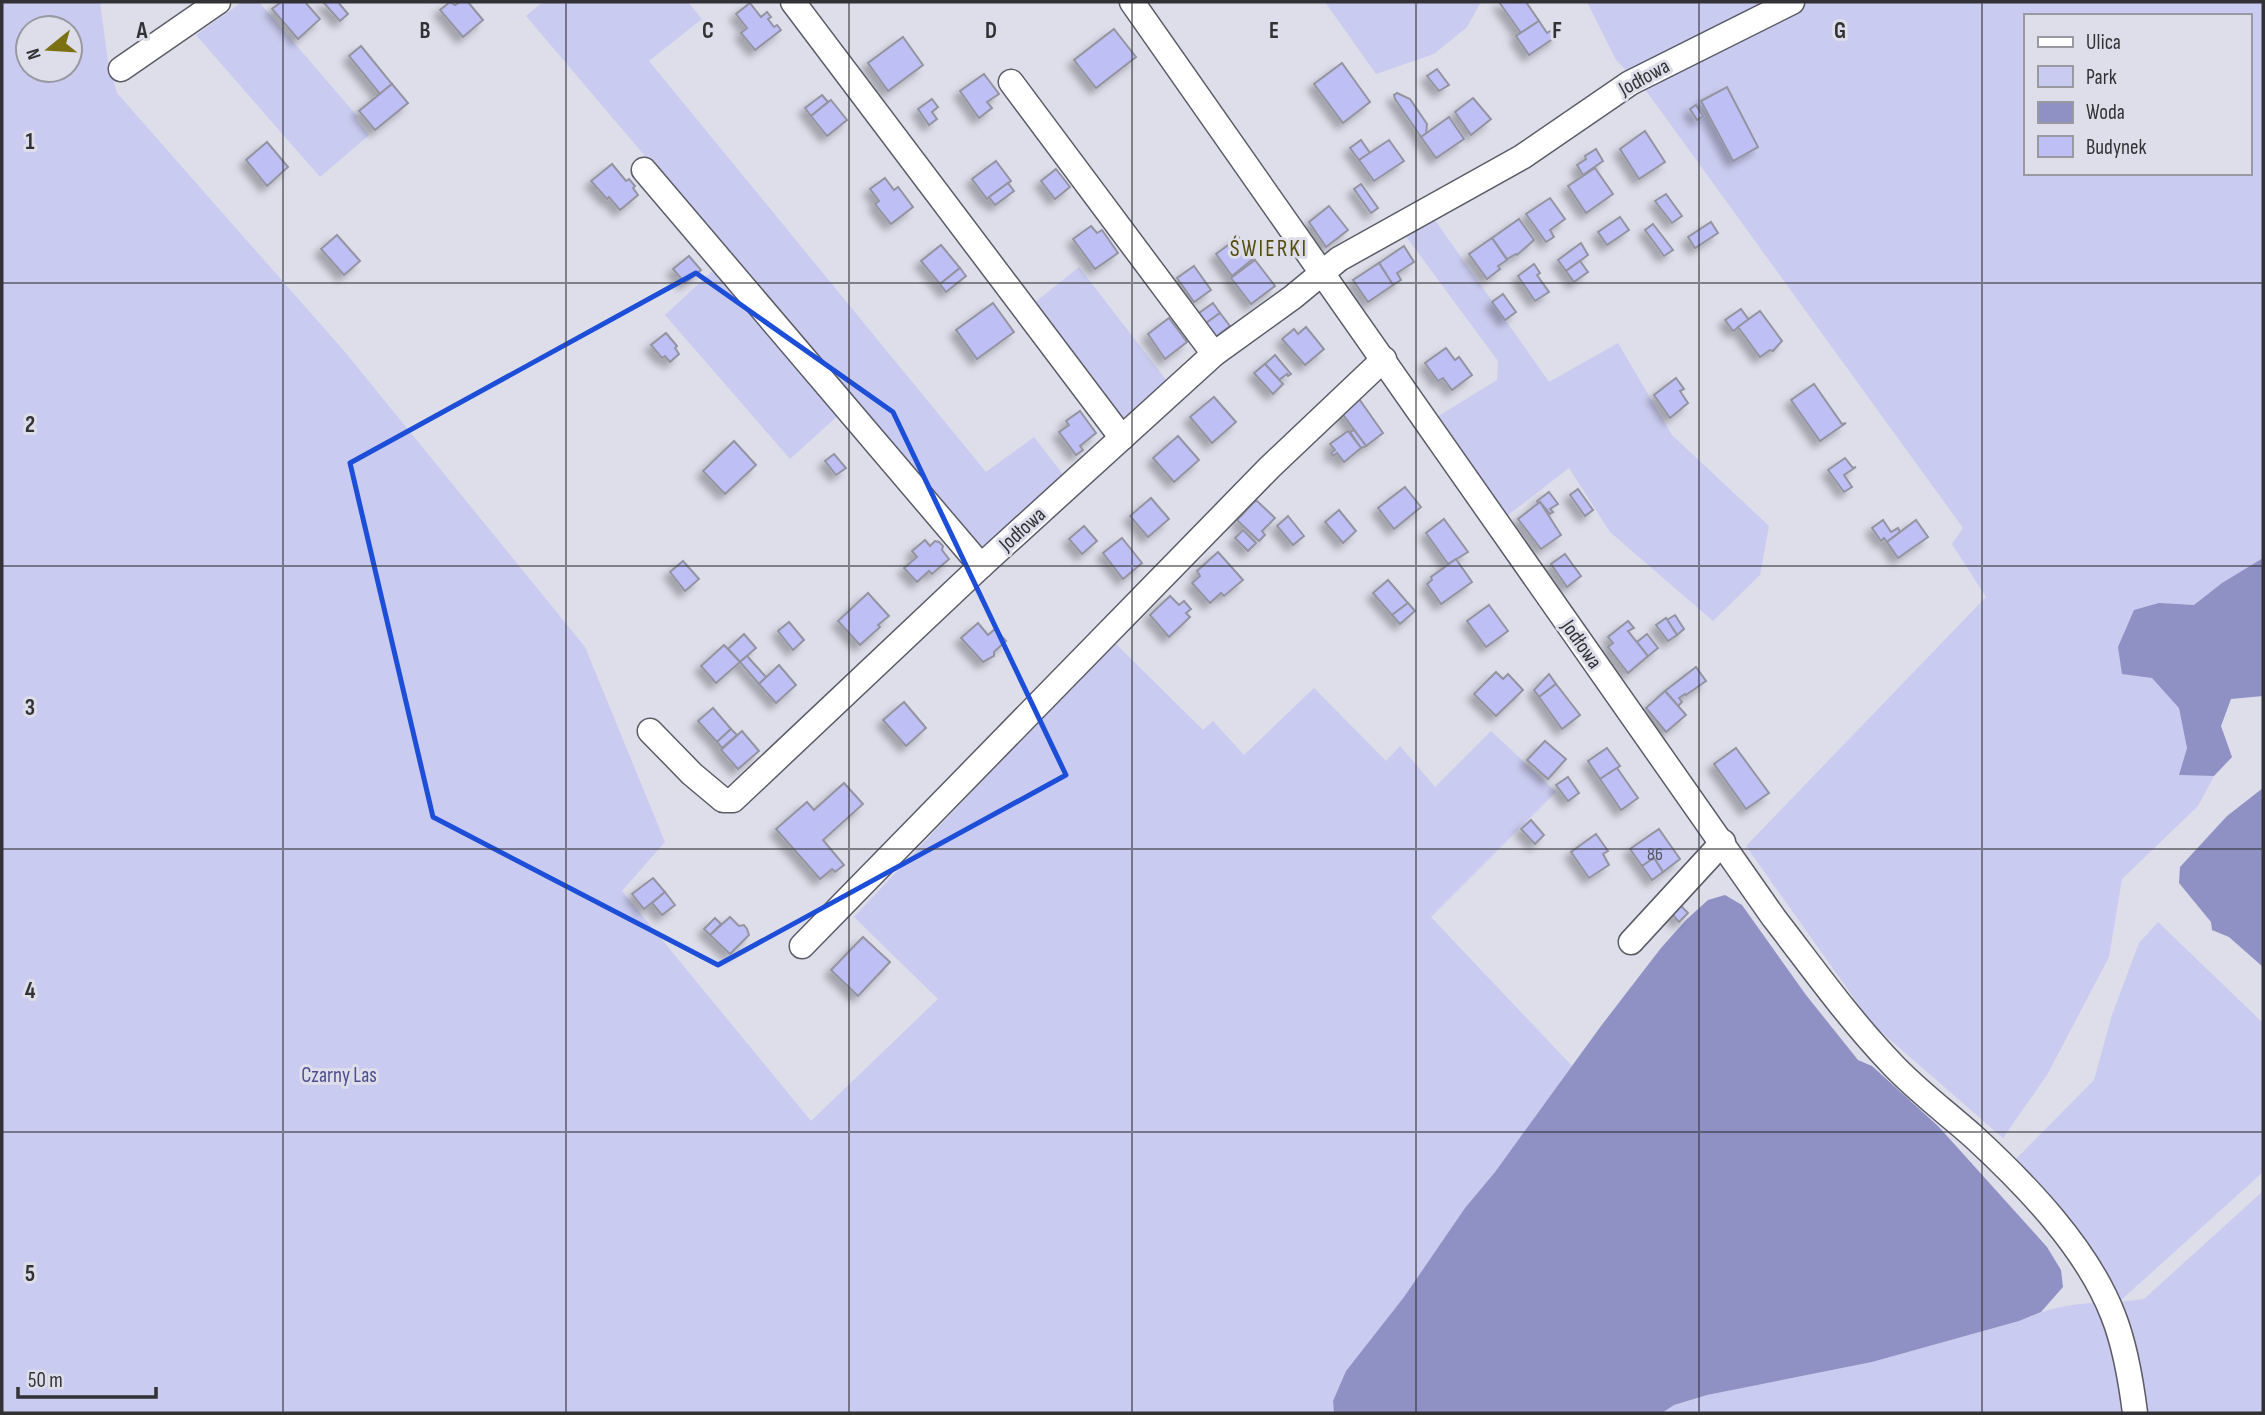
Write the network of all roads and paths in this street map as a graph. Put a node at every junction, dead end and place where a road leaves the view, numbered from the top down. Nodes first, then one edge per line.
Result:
1 (218, 2) edge
2 (793, 2) edge
3 (1132, 2) edge
4 (1792, 2) edge
5 (121, 69) dead end
6 (1011, 82) dead end
7 (644, 170) dead end
8 (1322, 272) junction
9 (1214, 354) junction
10 (1384, 359) junction
11 (1122, 438) junction
12 (981, 566) junction
13 (650, 731) dead end
14 (1723, 842) junction
15 (1631, 942) dead end
16 (802, 946) dead end
17 (2135, 1413) edge

1 - 5 street
2 - 11 street
3 - 8 street, Jodłowa
4 - 8 street, Jodłowa
6 - 9 street
7 - 12 street
8 - 9 street, Jodłowa
8 - 10 street, Jodłowa
9 - 11 street, Jodłowa
10 - 14 street, Jodłowa
10 - 16 street
11 - 12 street, Jodłowa
12 - 13 street, Jodłowa
14 - 15 street
14 - 17 street, Jodłowa

